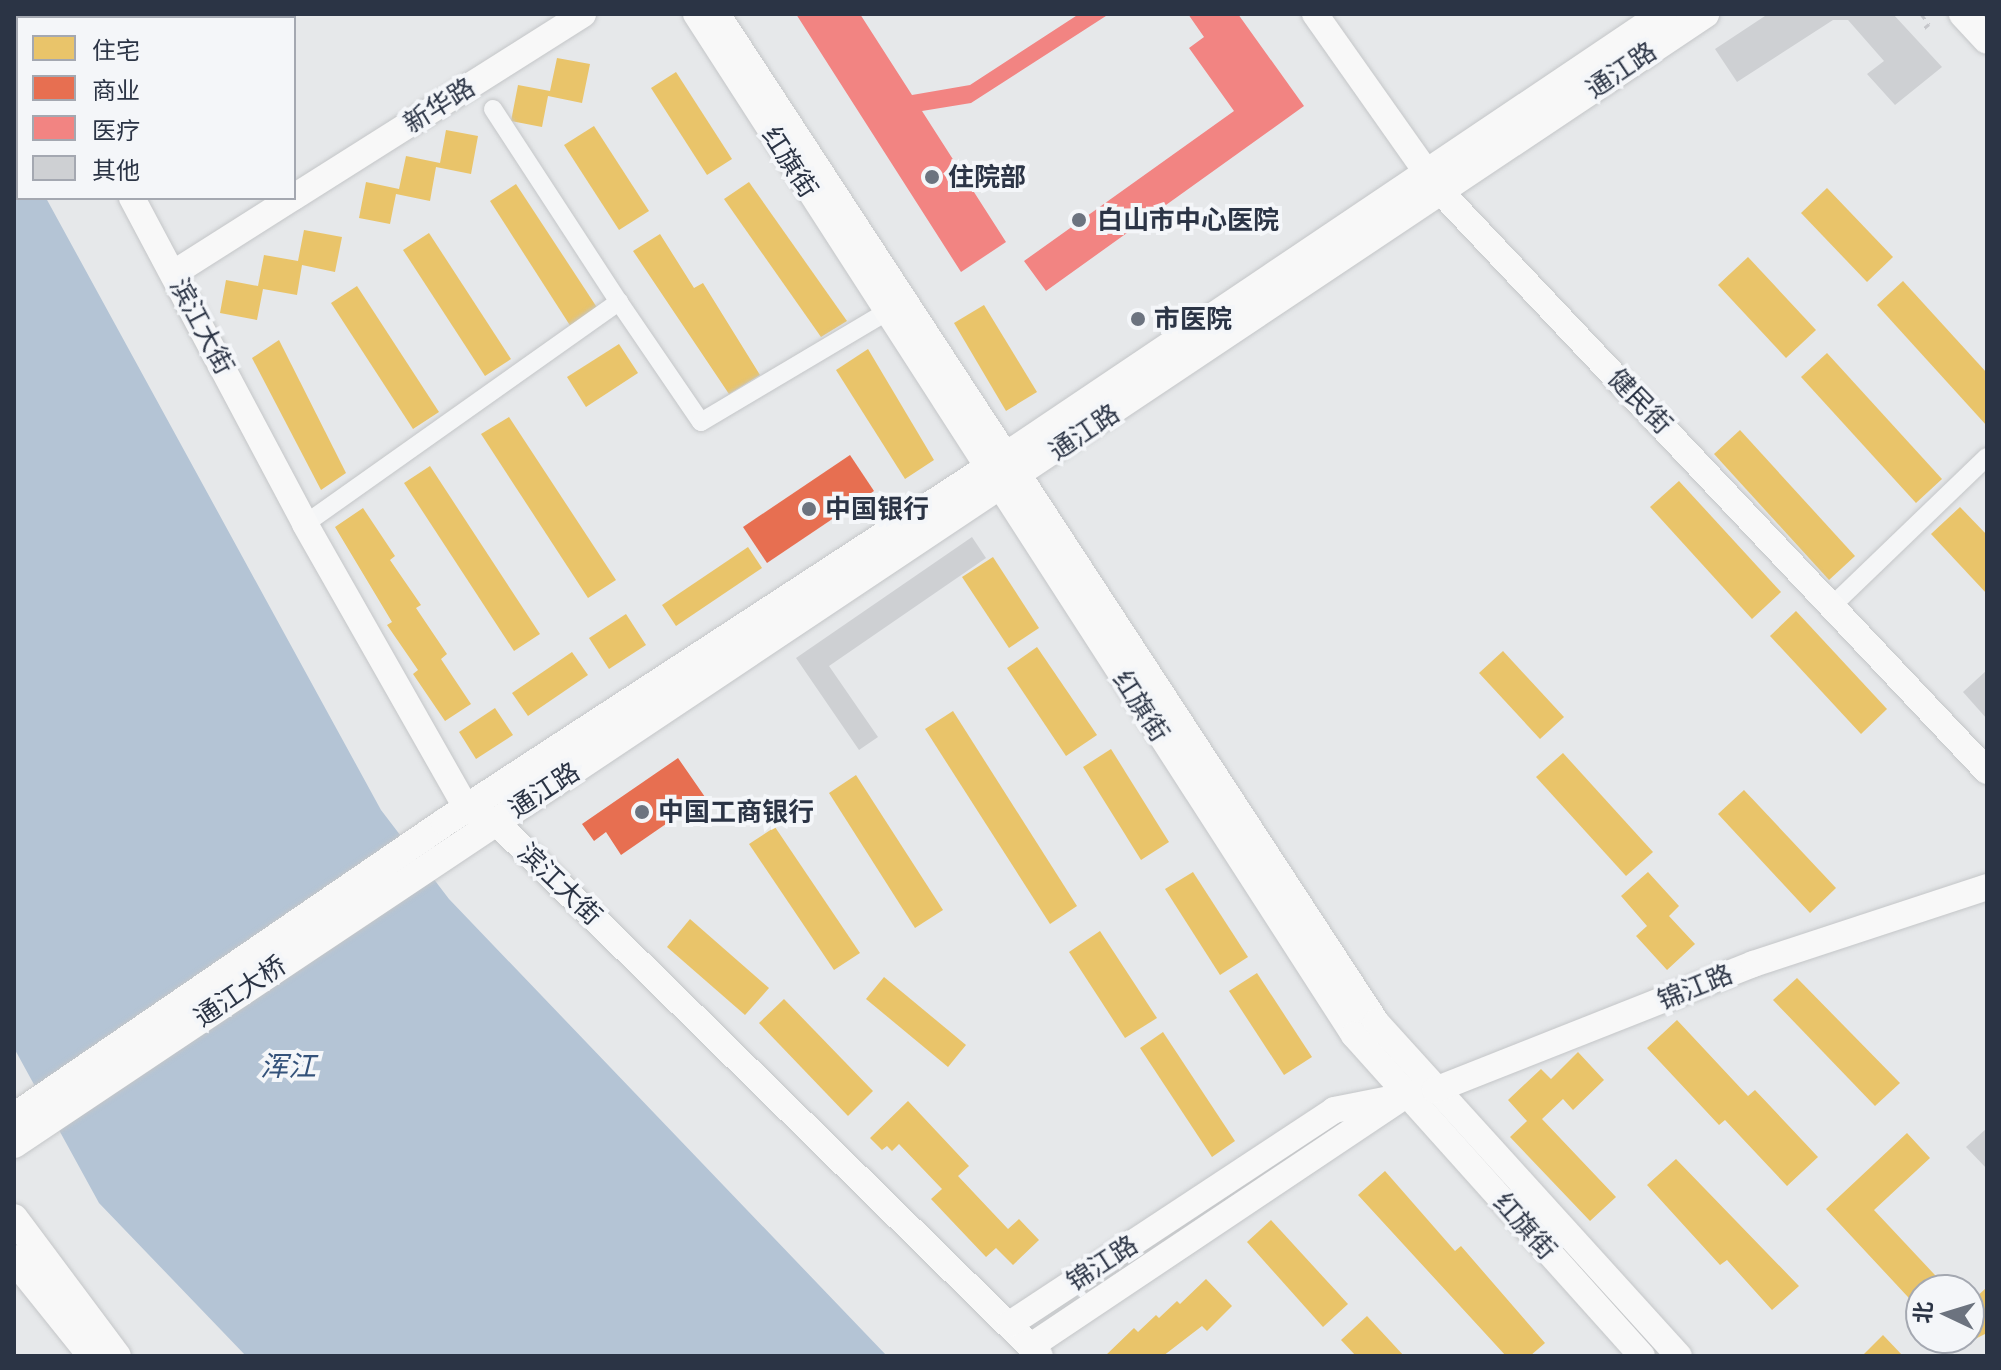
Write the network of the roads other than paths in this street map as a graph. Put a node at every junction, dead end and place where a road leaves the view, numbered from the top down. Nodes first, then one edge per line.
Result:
1 (583, 14) edge
2 (696, 14) edge
3 (717, 14) edge
4 (1315, 14) edge
5 (1663, 14) edge
6 (1705, 14) edge
7 (1963, 14) edge
8 (1987, 40) edge
9 (493, 109) dead end
10 (1434, 182) junction
11 (296, 196) edge
12 (133, 200) edge
13 (290, 200) edge
14 (174, 273) junction
15 (619, 302) junction
16 (886, 312) junction
17 (1987, 457) edge
18 (1003, 472) junction
19 (305, 524) junction
20 (1834, 604) junction
21 (1987, 771) edge
22 (496, 822) junction
23 (457, 825) junction
24 (1987, 887) edge
25 (1435, 1090) junction
26 (1406, 1095) junction
27 (16, 1133) edge
28 (14, 1218) edge
29 (14, 1259) edge
30 (1010, 1324) junction
31 (1035, 1351) edge
32 (92, 1356) edge
33 (117, 1356) edge
34 (1642, 1356) edge
35 (1679, 1356) edge

1 - 11 street, 新华路
2 - 16 street, 红旗街
3 - 18 street
4 - 10 street, 健民街
5 - 10 main road, 通江路
6 - 10 main road, 通江路
7 - 8 main road
9 - 15 street
10 - 18 main road, 通江路
10 - 20 street, 健民街
12 - 14 street, 滨江大街
13 - 14 street, 新华路
14 - 19 street, 滨江大街
15 - 16 street
15 - 19 street
16 - 18 street, 红旗街
17 - 20 street
18 - 22 main road, 通江路
18 - 23 main road, 通江路
18 - 25 street
18 - 26 street, 红旗街
19 - 23 street, 滨江大街
20 - 21 street, 健民街
22 - 23 main road, 通江路
22 - 30 street, 滨江大街
23 - 27 main road, 通江大桥
24 - 25 street, 锦江路
25 - 26 street, 锦江路
25 - 35 street
26 - 30 street, 锦江路
26 - 31 street, 锦江路
26 - 34 street, 红旗街
28 - 33 main road
29 - 32 main road
30 - 31 street, 滨江大街

